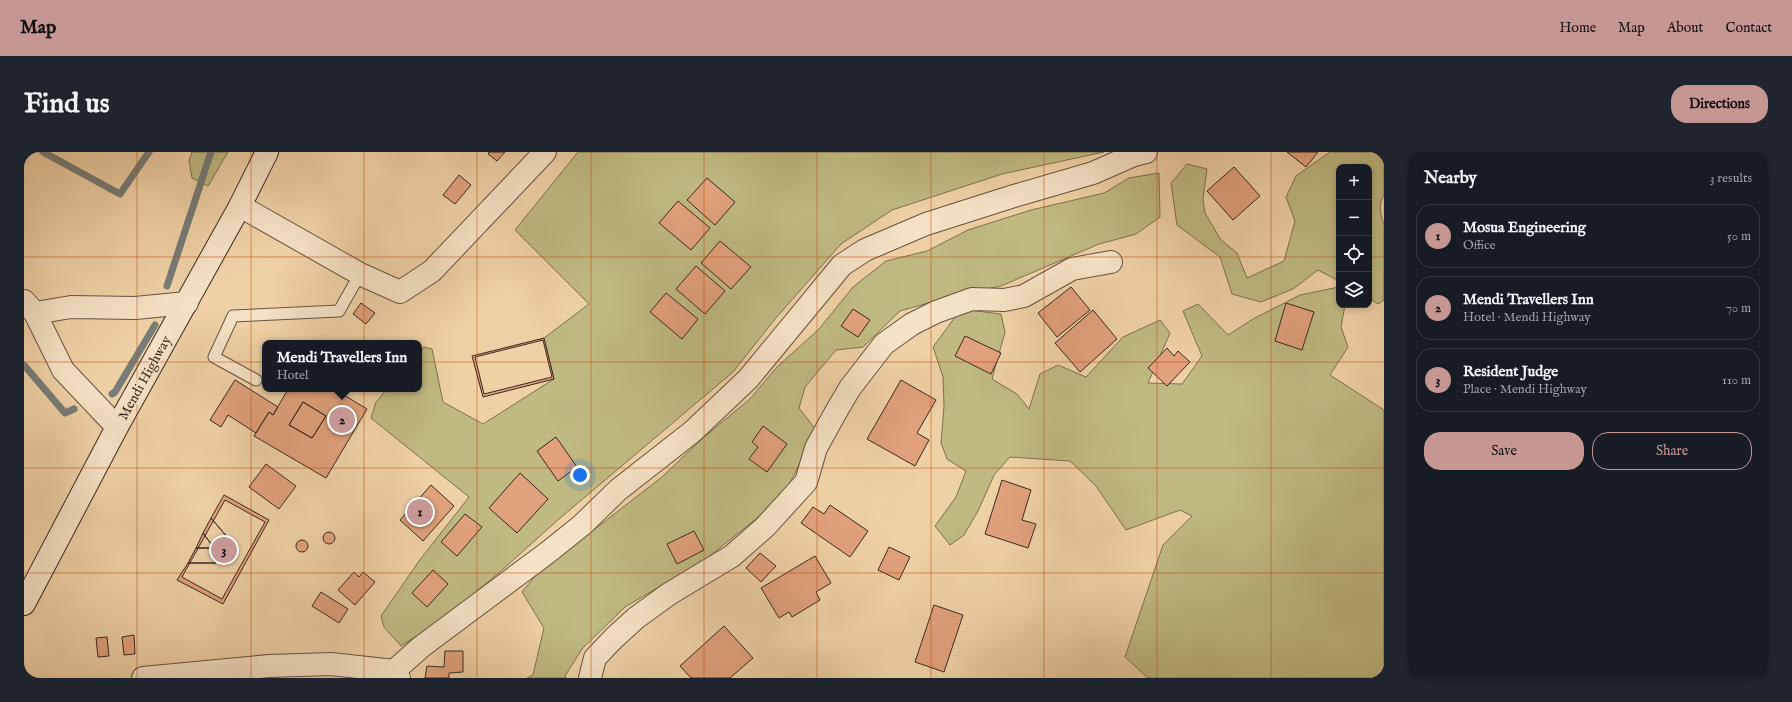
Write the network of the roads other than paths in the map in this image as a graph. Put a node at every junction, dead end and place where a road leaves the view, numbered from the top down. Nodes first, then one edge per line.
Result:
1 (267, 152) edge
2 (545, 152) edge
3 (1146, 152) edge
4 (240, 206) junction
5 (1111, 262) dead end
6 (360, 274) junction
7 (187, 303) junction
8 (29, 307) edge
9 (256, 380) dead end
10 (117, 427) junction
11 (24, 604) edge
12 (396, 674) edge
13 (143, 678) edge
14 (590, 678) edge

1 - 4 street, Mendi Highway
2 - 6 street
3 - 12 street
4 - 6 street
4 - 7 street, Mendi Highway
5 - 14 street
6 - 9 lane
7 - 8 street
7 - 10 street, Mendi Highway
8 - 10 street
10 - 11 street, Mendi Highway
12 - 13 street

